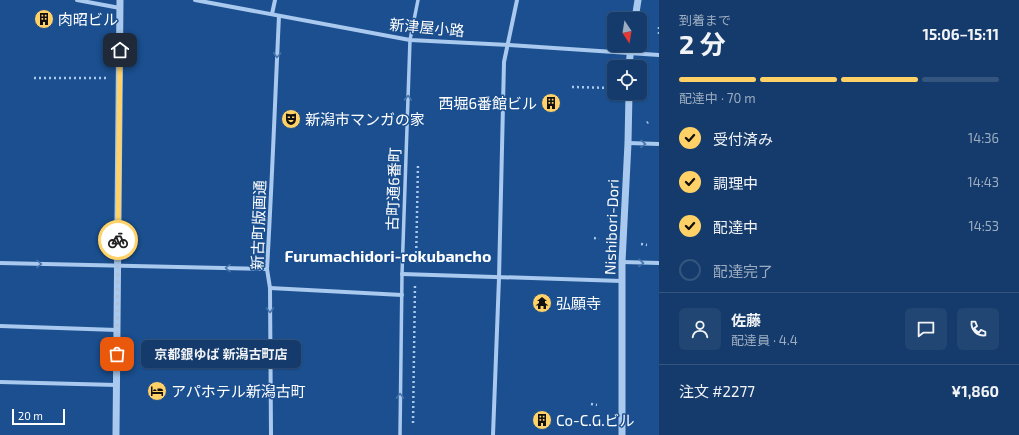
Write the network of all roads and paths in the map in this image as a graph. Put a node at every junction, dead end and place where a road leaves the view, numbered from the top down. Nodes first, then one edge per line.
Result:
1 (77, 0) edge
2 (120, 0) edge
3 (195, 0) edge
4 (275, 0) edge
5 (418, 0) edge
6 (517, 0) edge
7 (638, 0) edge
8 (120, 8) junction
9 (636, 12) edge
10 (272, 14) junction
11 (279, 16) junction
12 (659, 27) edge
13 (659, 34) edge
14 (410, 40) junction
15 (509, 45) junction
16 (630, 54) junction
17 (659, 55) edge
18 (630, 60) edge
19 (34, 78) dead end
20 (120, 78) junction
21 (572, 88) dead end
22 (607, 88) edge
23 (629, 100) edge
24 (628, 143) junction
25 (659, 144) edge
26 (418, 164) dead end
27 (594, 238) dead end
28 (599, 239) dead end
29 (641, 244) dead end
30 (647, 244) dead end
31 (622, 262) junction
32 (0, 263) edge
33 (659, 263) edge
34 (118, 266) junction
35 (267, 269) junction
36 (402, 274) junction
37 (416, 275) junction
38 (499, 278) junction
39 (622, 281) junction
40 (270, 288) junction
41 (402, 295) junction
42 (0, 326) edge
43 (117, 330) junction
44 (0, 382) edge
45 (117, 385) junction
46 (591, 404) dead end
47 (597, 405) dead end
48 (412, 427) dead end
49 (116, 435) edge
50 (271, 435) edge
51 (400, 435) edge
52 (493, 435) edge
53 (622, 435) edge

1 - 8 street
2 - 8 street
3 - 10 street, 新津屋小路
4 - 10 street
5 - 14 street, 古町通6番町
6 - 15 street
7 - 9 street
8 - 20 street
10 - 11 street, 新津屋小路
11 - 14 street, 新津屋小路
11 -> 35 street, 新古町版画通
12 - 13 path
14 - 15 street, 新津屋小路
36 -> 14 street, 古町通6番町
15 - 16 street, 新津屋小路
15 - 38 street
16 - 17 street, 新津屋小路
16 - 18 street
19 - 20 path
20 - 34 street
21 - 22 path
23 - 24 street, Nishibori-Dori
24 -> 25 street
24 - 31 street, Nishibori-Dori
26 - 37 path
27 - 28 path
29 - 30 path
31 -> 33 street
31 - 39 street, Nishibori-Dori
32 -> 34 street
35 -> 34 street
34 - 43 street
35 - 40 street, 新古町版画通
36 - 37 street
36 - 41 street, 古町通6番町
37 - 38 street
37 - 48 path
38 - 39 street
38 - 52 street
39 - 53 street, Nishibori-Dori
40 - 41 street
40 -> 50 street, 新古町版画通
51 -> 41 street, 古町通6番町
42 - 43 street
43 - 45 street
44 - 45 street
45 - 49 street
46 - 47 path

